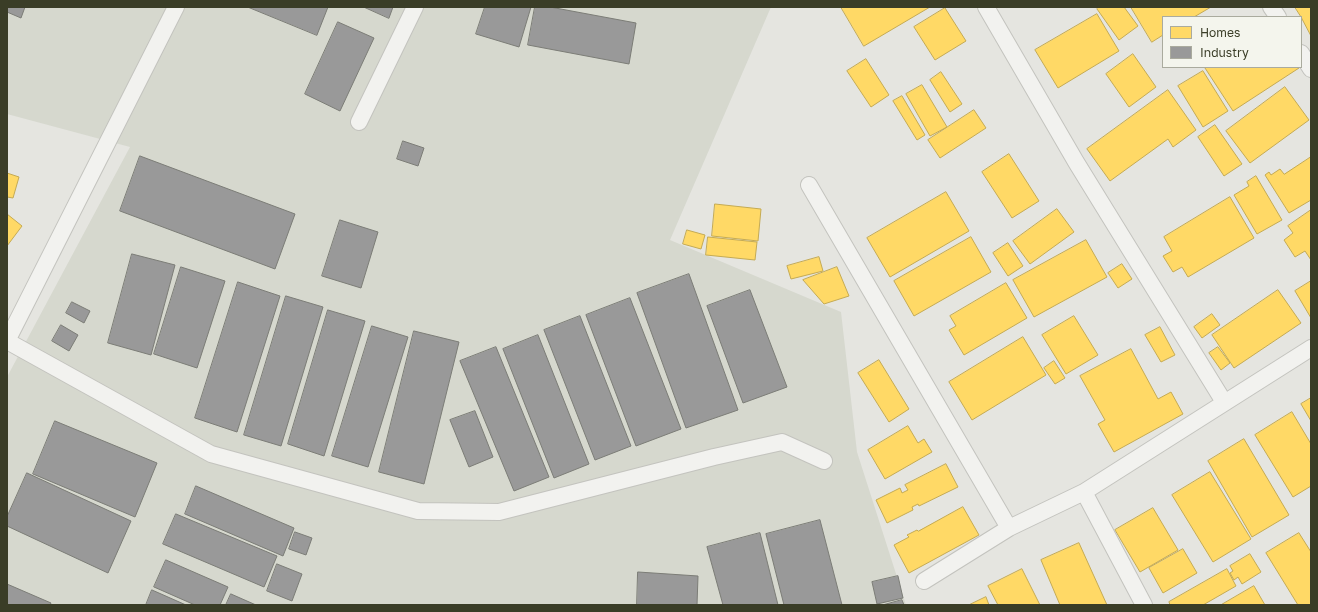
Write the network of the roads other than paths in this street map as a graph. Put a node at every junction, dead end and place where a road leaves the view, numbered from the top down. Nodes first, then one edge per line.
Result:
1 (176, 7) edge
2 (415, 7) edge
3 (986, 7) edge
4 (1272, 7) edge
5 (1277, 16) edge
6 (1302, 55) edge
7 (1311, 69) edge
8 (359, 122) dead end
9 (809, 185) dead end
10 (7, 341) edge
11 (1311, 348) edge
12 (1224, 402) junction
13 (824, 461) dead end
14 (1084, 492) junction
15 (1009, 528) junction
16 (924, 581) dead end
17 (1144, 605) edge

1 - 10 street
2 - 8 street
3 - 12 street
4 - 5 street
6 - 7 street
9 - 15 street
10 - 13 street
11 - 12 street
12 - 14 street
14 - 15 street
14 - 17 street
15 - 16 street

